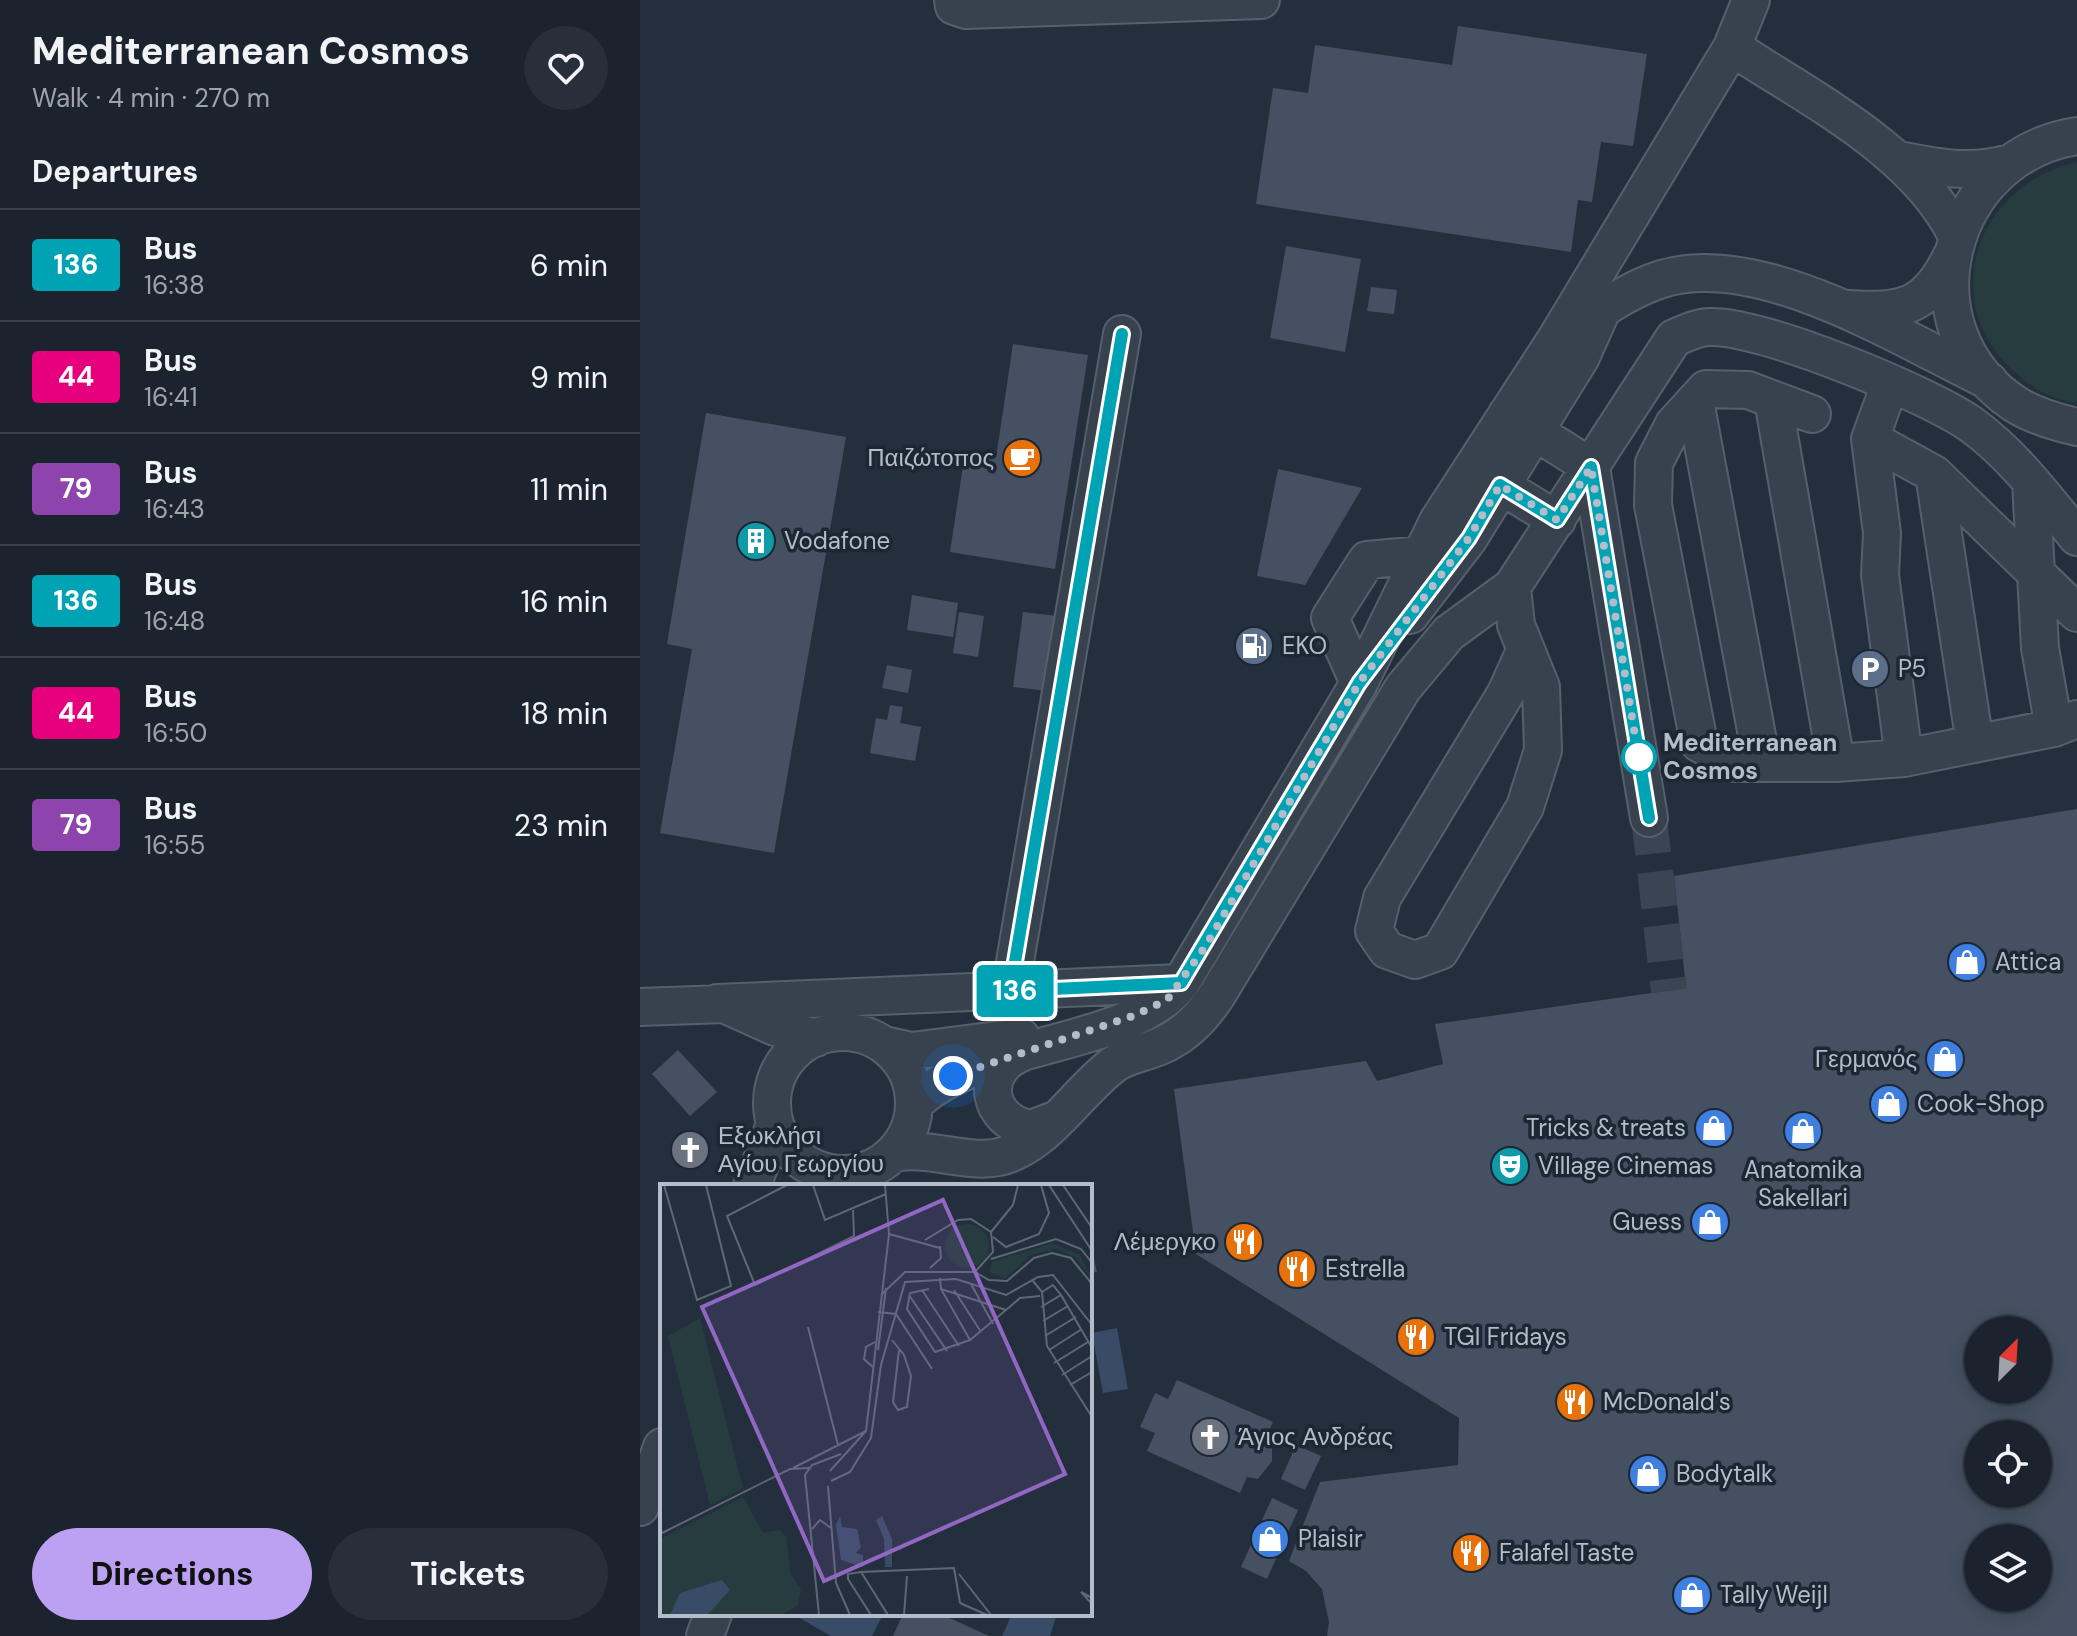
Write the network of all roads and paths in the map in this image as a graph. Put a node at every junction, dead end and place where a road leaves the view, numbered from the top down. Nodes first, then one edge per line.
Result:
1 (953, 0) edge
2 (1261, 0) edge
3 (1751, 0) edge
4 (1732, 47) junction
5 (2077, 136) edge
6 (1899, 160) junction
7 (2010, 163) junction
8 (1954, 246) junction
9 (1841, 309) junction
10 (1601, 312) junction
11 (1122, 334) dead end
12 (1556, 339) junction
13 (1879, 379) junction
14 (1989, 381) junction
15 (1773, 400) junction
16 (1695, 401) junction
17 (1812, 414) dead end
18 (1520, 423) junction
19 (2077, 427) edge
20 (1860, 434) junction
21 (1591, 467) junction
22 (1488, 474) junction
23 (1934, 474) junction
24 (2031, 482) junction
25 (1557, 520) junction
26 (2077, 537) edge
27 (1422, 555) junction
28 (1512, 587) junction
29 (2056, 595) edge
30 (1449, 633) junction
31 (1520, 638) junction
32 (1359, 683) junction
33 (1490, 717) junction
34 (2065, 723) edge
35 (1975, 744) junction
36 (1543, 750) junction
37 (1904, 758) junction
38 (1762, 763) junction
39 (1836, 763) junction
40 (1649, 818) tunnel mouth
41 (1181, 983) junction
42 (1010, 991) junction
43 (726, 1005) junction
44 (640, 1007) edge
45 (1100, 1027) junction
46 (816, 1038) junction
47 (884, 1045) junction
48 (1021, 1053) junction
49 (774, 1107) junction
50 (914, 1110) junction
51 (1055, 1120) junction
52 (980, 1157) junction
53 (816, 1173) edge
54 (876, 1174) edge
55 (753, 1184) edge
56 (776, 1184) edge
57 (660, 1452) edge
58 (640, 1507) edge
59 (712, 1616) edge
60 (705, 1636) edge

1 - 2 street
3 - 4 street
4 - 6 street
4 - 12 street
5 - 7 street
6 - 7 street
6 - 8 street
7 - 8 street
8 - 9 street
8 - 14 street
9 - 10 street
9 - 14 street
10 - 12 street
10 - 18 street
11 - 42 street
12 - 18 street
13 - 20 street
13 - 21 street
13 - 24 street
14 - 19 street
15 - 16 street
15 - 17 street
15 - 39 street
16 - 38 street
16 - 38 street
18 - 21 street
18 - 22 street
20 - 23 street
20 - 37 street
21 - 25 street
21 - 40 street
22 - 25 street
22 - 27 street
22 - 32 street
23 - 29 street
23 - 35 street
24 - 26 street
24 - 29 street
25 - 28 street
27 - 32 street
27 - 32 street
28 - 30 street
28 - 31 street
29 - 34 street
30 - 31 street
30 - 51 street
31 - 33 street
31 - 36 street
32 - 41 street
33 - 36 street
33 - 36 street
34 - 35 street
35 - 37 street
37 - 39 street
38 - 39 street
41 - 42 street
41 - 45 street
42 - 43 street
43 - 44 street
43 - 46 street
43 - 49 street
45 - 47 street
45 - 48 street
46 - 47 street
46 - 49 street
47 - 50 street
48 - 50 street
48 - 51 street
49 - 53 street
49 - 55 street
50 - 52 street
50 - 54 street
51 - 52 street
52 - 54 street
53 - 54 street
53 - 56 street
57 - 58 street
59 - 60 street

